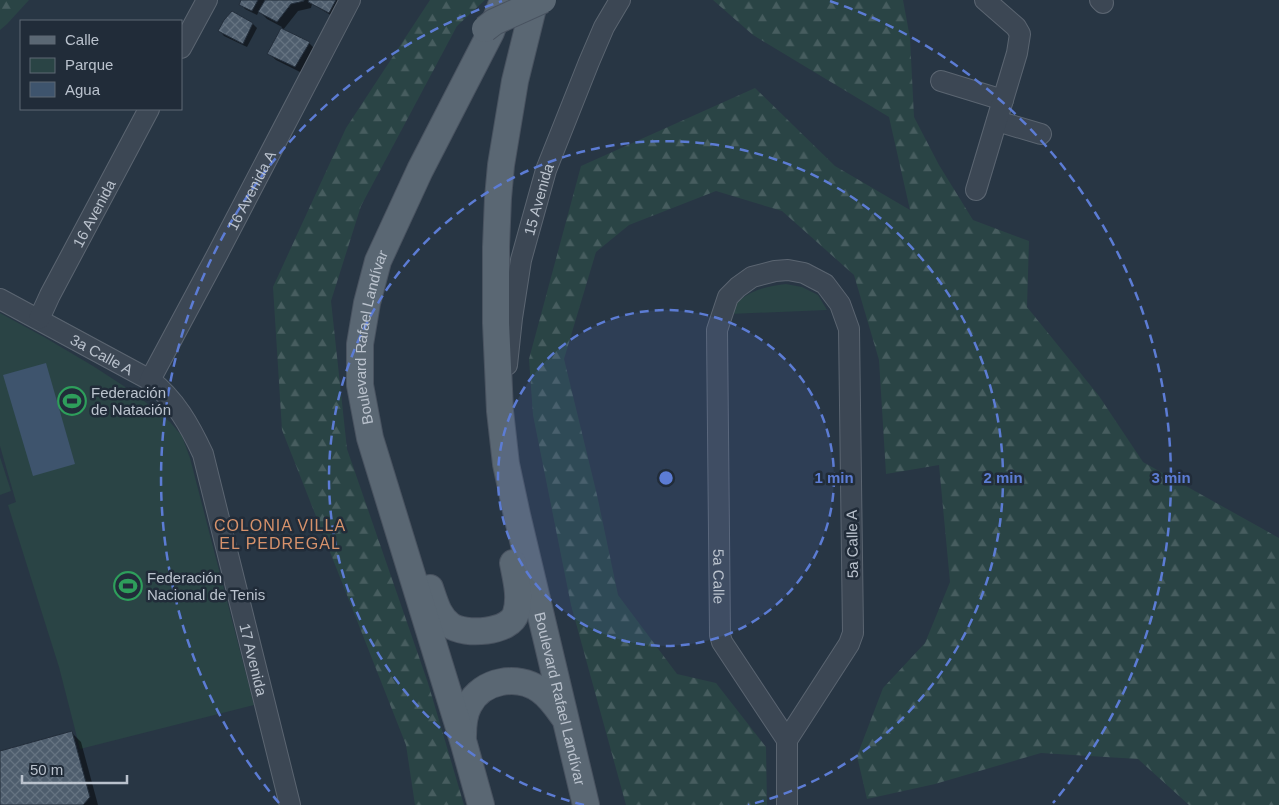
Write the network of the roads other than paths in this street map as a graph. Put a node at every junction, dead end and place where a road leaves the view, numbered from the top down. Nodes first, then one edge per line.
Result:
1 (207, 0) edge
2 (350, 0) edge
3 (502, 0) edge
4 (535, 0) edge
5 (543, 0) edge
6 (620, 0) edge
7 (985, 0) edge
8 (182, 46) edge
9 (941, 81) dead end
10 (1003, 100) junction
11 (148, 110) edge
12 (997, 121) junction
13 (1041, 134) dead end
14 (976, 190) dead end
15 (0, 299) edge
16 (39, 319) junction
17 (717, 330) joint
18 (150, 380) junction
19 (500, 411) junction
20 (203, 454) joint
21 (506, 464) junction
22 (395, 520) junction
23 (566, 720) junction
24 (787, 740) junction
25 (464, 744) junction
26 (290, 805) edge
27 (480, 805) edge
28 (586, 805) edge
29 (787, 805) edge

1 - 8 street
2 - 18 street, 16 Avenida A
3 - 22 main road, Boulevard Rafael Landívar
4 - 19 main road, Boulevard Rafael Landívar
5 - 22 main road, bridge
6 - 19 street, 15 Avenida
7 - 10 street
9 - 10 street
10 - 12 street
11 - 16 street, 16 Avenida
12 - 13 street
12 - 14 street
15 - 16 street, 3a Calle A
16 - 18 street, 3a Calle A
17 - 24 street, 5a Calle
17 - 24 street, 5a Calle A
18 - 20 street, 3a Calle A
19 - 21 main road, Boulevard Rafael Landívar
20 - 26 street, 17 Avenida
21 - 22 main road
21 - 23 main road, Boulevard Rafael Landívar
22 - 25 main road, Boulevard Rafael Landívar
23 - 25 main road
23 - 28 main road, Boulevard Rafael Landívar
24 - 29 street
25 - 27 main road, Boulevard Rafael Landívar

